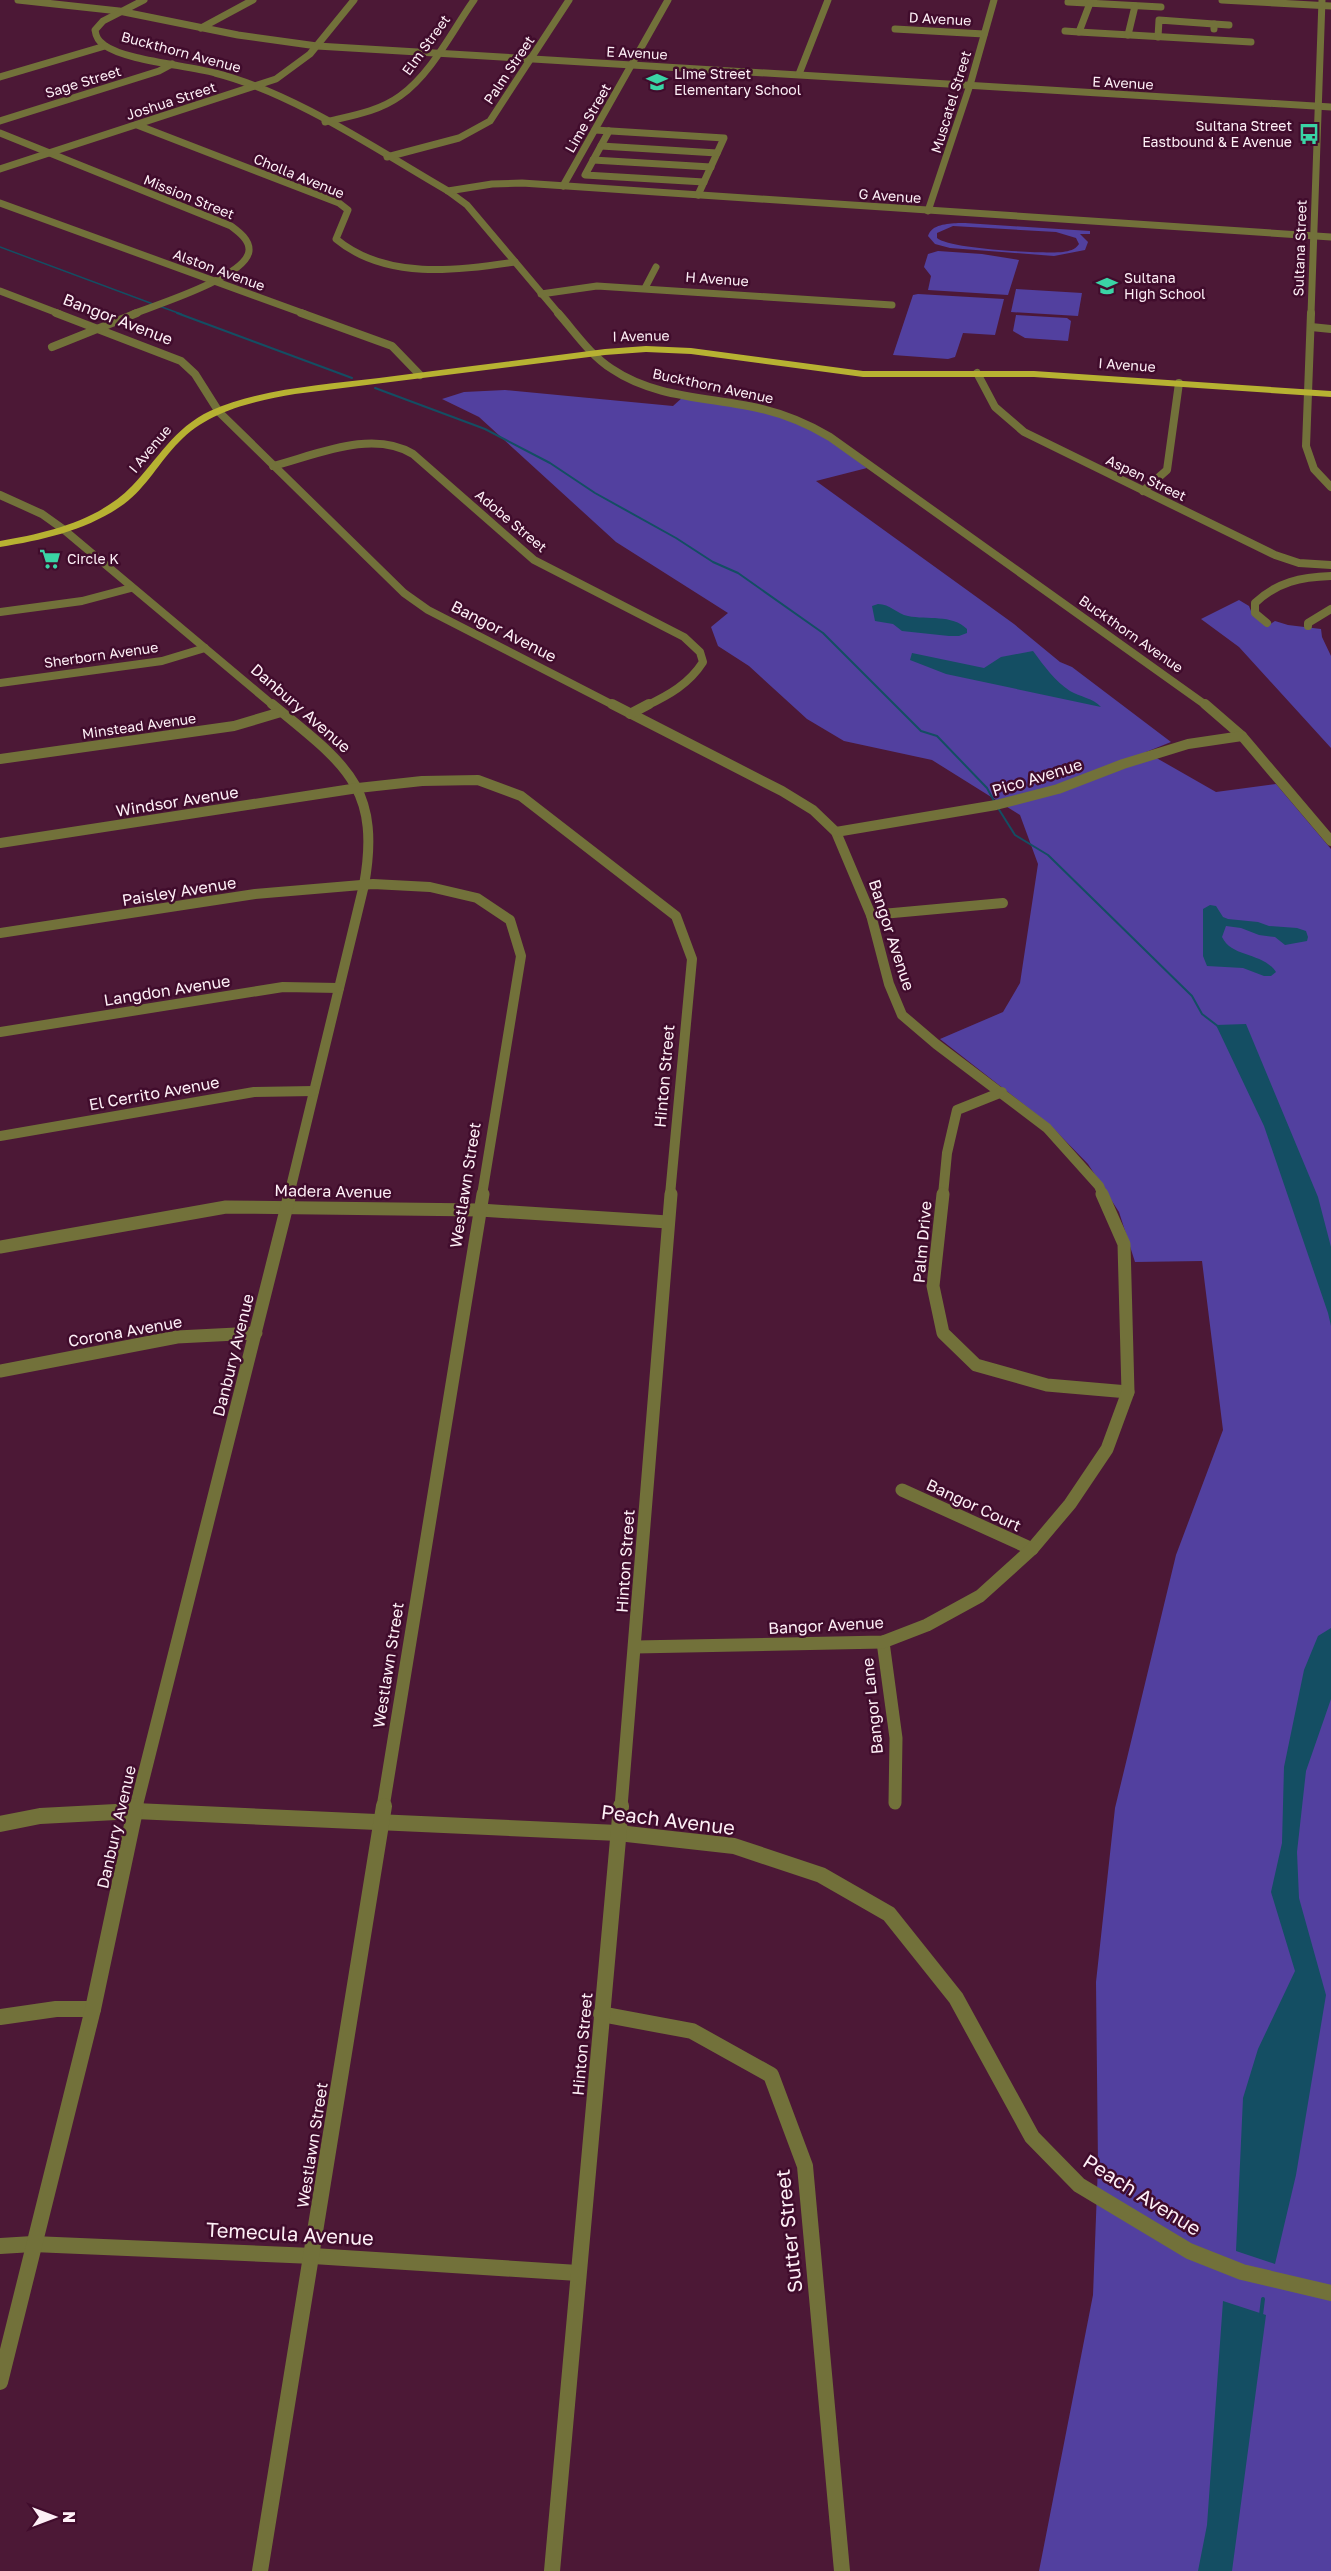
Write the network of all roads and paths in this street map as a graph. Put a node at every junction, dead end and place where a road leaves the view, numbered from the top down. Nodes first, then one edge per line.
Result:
1 (18, 0) edge
2 (144, 0) edge
3 (253, 0) edge
4 (354, 0) edge
5 (474, 0) edge
6 (569, 0) edge
7 (668, 0) edge
8 (828, 0) edge
9 (994, 0) edge
10 (1163, 0) edge
11 (1222, 0) edge
12 (46, 1) edge
13 (1068, 2) dead end
14 (1094, 2) edge
15 (1322, 3) edge
16 (1135, 6) junction
17 (1331, 6) edge
18 (1161, 8) junction
19 (119, 11) junction
20 (1159, 20) junction
21 (1214, 24) junction
22 (1229, 25) dead end
23 (201, 28) junction
24 (895, 29) dead end
25 (1065, 31) dead end
26 (1079, 32) junction
27 (984, 34) junction
28 (1128, 35) junction
29 (1158, 37) junction
30 (1213, 40) junction
31 (1251, 42) dead end
32 (105, 46) junction
33 (318, 46) junction
34 (435, 53) junction
35 (532, 59) junction
36 (172, 64) junction
37 (632, 65) junction
38 (799, 75) junction
39 (0, 77) edge
40 (970, 85) junction
41 (256, 86) junction
42 (1317, 106) junction
43 (1331, 107) edge
44 (0, 121) edge
45 (325, 122) junction
46 (137, 125) junction
47 (595, 130) junction
48 (609, 131) junction
49 (0, 133) edge
50 (601, 146) junction
51 (48, 153) junction
52 (717, 153) junction
53 (387, 157) junction
54 (593, 159) junction
55 (711, 167) junction
56 (0, 169) edge
57 (704, 182) junction
58 (563, 186) junction
59 (448, 191) junction
60 (698, 195) junction
61 (0, 203) edge
62 (928, 211) junction
63 (1315, 236) junction
64 (1331, 237) edge
65 (515, 262) junction
66 (656, 267) dead end
67 (215, 281) junction
68 (645, 288) junction
69 (0, 291) edge
70 (541, 294) junction
71 (892, 305) dead end
72 (1311, 327) junction
73 (98, 328) junction
74 (1331, 329) edge
75 (52, 347) dead end
76 (592, 353) junction
77 (977, 374) junction
78 (420, 375) junction
79 (1179, 383) junction
80 (1308, 393) junction
81 (1331, 394) edge
82 (219, 412) junction
83 (273, 466) junction
84 (1331, 487) edge
85 (1143, 491) junction
86 (0, 495) edge
87 (63, 530) junction
88 (0, 544) edge
89 (1331, 565) edge
90 (1331, 576) edge
91 (131, 588) junction
92 (1331, 609) edge
93 (0, 612) edge
94 (1267, 623) dead end
95 (1308, 626) dead end
96 (205, 648) junction
97 (0, 683) edge
98 (281, 712) junction
99 (630, 714) junction
100 (1242, 736) junction
101 (0, 759) edge
102 (358, 788) junction
103 (836, 832) junction
104 (1331, 841) edge
105 (0, 843) edge
106 (364, 885) junction
107 (1003, 903) dead end
108 (871, 915) junction
109 (0, 933) edge
110 (339, 988) junction
111 (0, 1032) edge
112 (314, 1091) junction
113 (1002, 1092) junction
114 (0, 1136) edge
115 (286, 1206) junction
116 (480, 1210) junction
117 (668, 1222) junction
118 (0, 1247) edge
119 (256, 1333) junction
120 (0, 1371) edge
121 (1128, 1392) junction
122 (902, 1490) dead end
123 (1032, 1549) junction
124 (883, 1642) junction
125 (635, 1647) junction
126 (895, 1803) dead end
127 (135, 1811) junction
128 (0, 1824) edge
129 (381, 1824) junction
130 (618, 1833) junction
131 (93, 2009) junction
132 (601, 2014) junction
133 (0, 2017) edge
134 (33, 2244) junction
135 (0, 2246) edge
136 (313, 2256) junction
137 (578, 2273) junction
138 (1331, 2293) edge
139 (0, 2382) edge
140 (260, 2571) edge
141 (552, 2571) edge
142 (842, 2571) edge

1 - 12 street, E Avenue
2 - 19 street
3 - 23 street
4 - 33 street, Joshua Street
5 - 34 street, Elm Street
6 - 35 street, Palm Street
7 - 37 street, Lime Street
8 - 38 street
9 - 27 street, Muscatel Street
10 - 18 street
11 - 15 street
12 - 19 street, E Avenue
13 - 14 street
14 - 16 street
14 - 26 street
15 - 17 street
15 - 42 street, Sultana Street
16 - 18 street
16 - 28 street
18 - 20 street
19 - 23 street, E Avenue
19 - 32 street, Buckthorn Avenue
20 - 21 street
20 - 29 street
21 - 22 street
21 - 30 street
23 - 33 street, E Avenue
24 - 27 street, D Avenue
25 - 26 street
26 - 28 street
27 - 40 street, Muscatel Street
28 - 29 street
29 - 30 street
30 - 31 street
32 - 36 street, Buckthorn Avenue
32 - 39 street
33 - 34 street, E Avenue
33 - 41 street, Joshua Street
34 - 35 street, E Avenue
34 - 45 street, Elm Street
35 - 37 street, E Avenue
35 - 53 street, Palm Street
36 - 41 street, Buckthorn Avenue
36 - 44 street, Sage Street
37 - 38 street, E Avenue
37 - 47 street, Lime Street
38 - 40 street, E Avenue
40 - 42 street, E Avenue
40 - 62 street, Muscatel Street
41 - 45 street, Buckthorn Avenue
41 - 46 street, Joshua Street
42 - 43 street, E Avenue
42 - 63 street, Sultana Street
45 - 53 street, Buckthorn Avenue
46 - 51 street, Joshua Street
46 - 65 street, Cholla Avenue
47 - 48 street
47 - 58 street, Lime Street
48 - 50 street
48 - 52 street
49 - 51 street, Mission Street
50 - 52 street
50 - 54 street
51 - 56 street, Joshua Street
51 - 67 street, Mission Street
52 - 55 street
53 - 59 street, Buckthorn Avenue
54 - 55 street
54 - 57 street
55 - 57 street
57 - 60 street
58 - 59 street, G Avenue
58 - 60 street, G Avenue
59 - 65 street, Buckthorn Avenue
60 - 62 street, G Avenue
61 - 67 street, Alston Avenue
62 - 63 street, G Avenue
63 - 64 street, G Avenue
63 - 72 street, Sultana Street
65 - 70 street, Buckthorn Avenue
66 - 68 street
67 - 73 street, Mission Street
67 - 78 street, Alston Avenue
68 - 70 street, H Avenue
68 - 71 street, H Avenue
69 - 73 street, Bangor Avenue
70 - 76 street, Buckthorn Avenue
72 - 74 street
72 - 80 street, Sultana Street
73 - 75 street, Mission Street
73 - 82 street, Bangor Avenue
76 - 77 main road, I Avenue
76 - 78 main road, I Avenue
76 - 100 street, Buckthorn Avenue
77 - 79 main road, I Avenue
77 - 85 street, Aspen Street
78 - 82 main road, I Avenue
79 - 80 main road, I Avenue
79 - 85 street
80 - 81 main road, I Avenue
80 - 84 street, Sultana Street
82 - 83 street, Bangor Avenue
82 - 87 main road, I Avenue
83 - 99 street, Bangor Avenue
83 - 99 street, Adobe Street
85 - 89 street, Aspen Street
86 - 87 street, Danbury Avenue
87 - 88 main road, I Avenue
87 - 91 street, Danbury Avenue
90 - 94 street
91 - 93 street
91 - 96 street, Danbury Avenue
92 - 95 street
96 - 97 street, Sherborn Avenue
96 - 98 street, Danbury Avenue
98 - 101 street, Minstead Avenue
98 - 102 street, Danbury Avenue
99 - 103 street, Bangor Avenue
100 - 103 street, Pico Avenue
100 - 104 street, Buckthorn Avenue
102 - 105 street, Windsor Avenue
102 - 106 street, Danbury Avenue
102 - 117 street, Hinton Street
103 - 108 street, Bangor Avenue
106 - 109 street, Paisley Avenue
106 - 110 street, Danbury Avenue
106 - 116 street, Westlawn Street
107 - 108 street
108 - 113 street, Bangor Avenue
110 - 111 street, Langdon Avenue
110 - 112 street, Danbury Avenue
112 - 114 street, El Cerrito Avenue
112 - 115 street, Danbury Avenue
113 - 121 street, Bangor Avenue
113 - 121 street, Palm Drive
115 - 116 street, Madera Avenue
115 - 118 street, Madera Avenue
115 - 119 street, Danbury Avenue
116 - 117 street, Madera Avenue
116 - 129 street, Westlawn Street
117 - 125 street, Hinton Street
119 - 120 street, Corona Avenue
119 - 127 street, Danbury Avenue
121 - 123 street, Bangor Avenue
122 - 123 street, Bangor Court
123 - 124 street, Bangor Avenue
124 - 125 street, Bangor Avenue
124 - 126 street, Bangor Lane
125 - 130 street, Hinton Street
127 - 128 street, Peach Avenue
127 - 129 street, Peach Avenue
127 - 131 street, Danbury Avenue
129 - 130 street, Peach Avenue
129 - 136 street, Westlawn Street
130 - 132 street, Hinton Street
130 - 138 street, Peach Avenue
131 - 133 street
131 - 134 street, Danbury Avenue
132 - 137 street, Hinton Street
132 - 142 street, Sutter Street
134 - 135 street, Temecula Avenue
134 - 136 street, Temecula Avenue
134 - 139 street, Danbury Avenue
136 - 137 street, Temecula Avenue
136 - 140 street, Westlawn Street
137 - 141 street, Hinton Street

